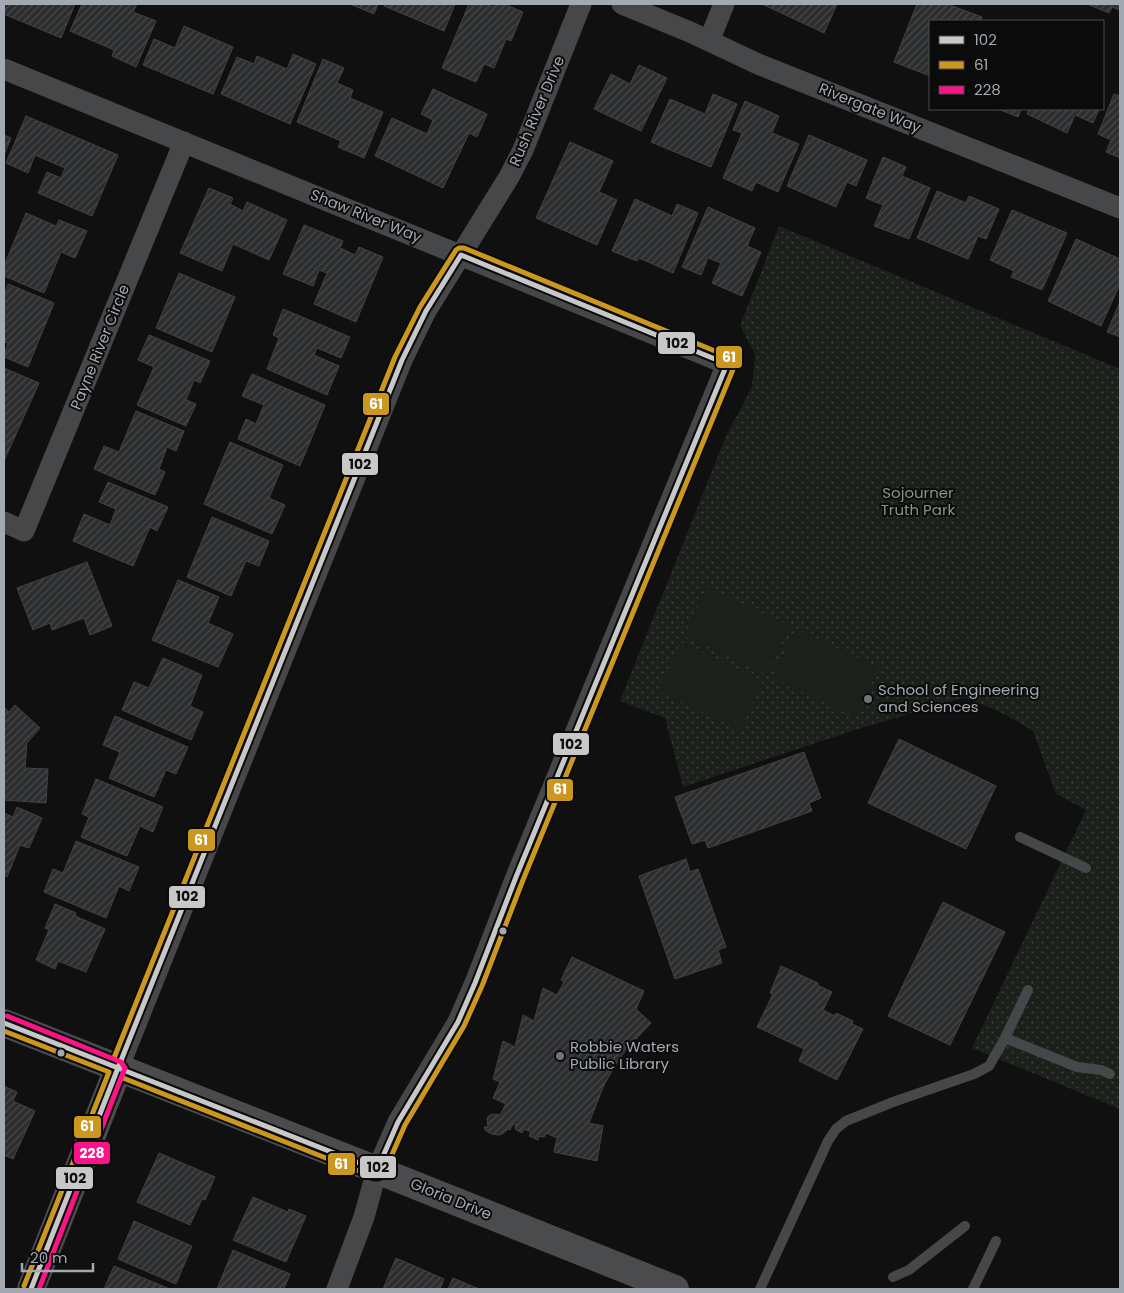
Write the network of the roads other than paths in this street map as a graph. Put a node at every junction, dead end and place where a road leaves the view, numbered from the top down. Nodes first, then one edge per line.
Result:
1 (581, 4) edge
2 (622, 4) edge
3 (724, 4) edge
4 (709, 41) junction
5 (4, 69) edge
6 (184, 142) junction
7 (1120, 208) edge
8 (461, 255) junction
9 (4, 522) edge
10 (1020, 837) dead end
11 (1086, 868) dead end
12 (1028, 990) dead end
13 (4, 1023) edge
14 (1005, 1038) junction
15 (118, 1069) junction
16 (1110, 1074) dead end
17 (377, 1170) junction
18 (965, 1226) dead end
19 (996, 1241) dead end
20 (893, 1277) dead end
21 (30, 1289) edge
22 (337, 1289) edge
23 (675, 1289) edge
24 (760, 1289) edge
25 (974, 1289) edge

1 - 8 street, Rush River Drive
2 - 4 street, Rivergate Way
3 - 4 street
4 - 7 street, Rivergate Way
5 - 6 street, Shaw River Way
6 - 8 street, Shaw River Way
6 - 9 street, Payne River Circle
8 - 15 street, Rush River Drive
8 - 17 street, Shaw River Way
10 - 11 lane
12 - 14 lane
13 - 15 street, Gloria Drive
14 - 16 lane
14 - 24 lane
15 - 17 street, Gloria Drive
15 - 21 street, Rush River Drive
17 - 22 street
17 - 23 street, Gloria Drive
18 - 20 lane
19 - 25 lane

